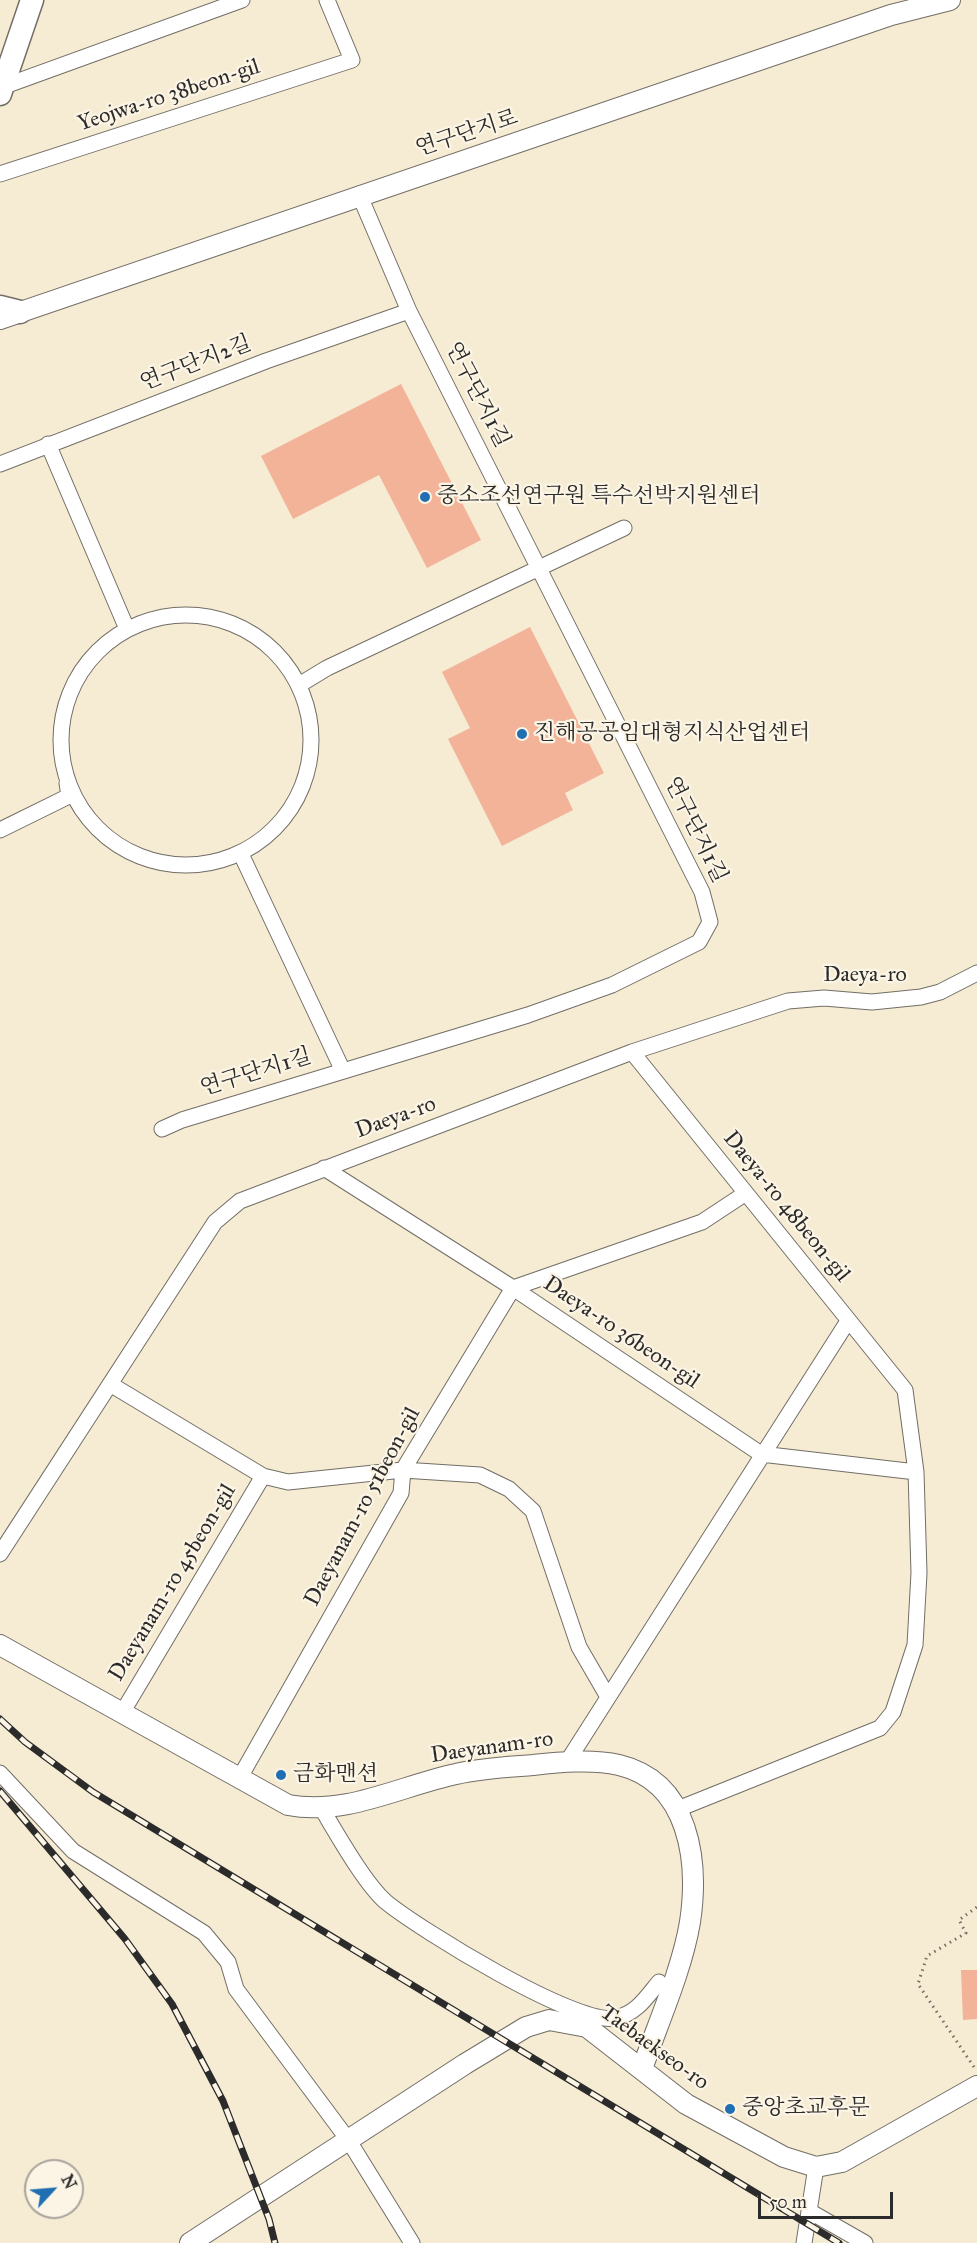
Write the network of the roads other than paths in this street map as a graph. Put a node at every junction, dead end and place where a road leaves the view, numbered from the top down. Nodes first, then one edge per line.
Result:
1 (32, 0) edge
2 (242, 0) edge
3 (327, 0) edge
4 (944, 0) edge
5 (950, 0) edge
6 (1, 91) edge
7 (0, 174) edge
8 (359, 194) junction
9 (409, 311) junction
10 (7, 313) edge
11 (48, 444) junction
12 (0, 464) edge
13 (624, 528) dead end
14 (540, 566) junction
15 (127, 629) junction
16 (299, 685) junction
17 (66, 778) junction
18 (0, 830) edge
19 (242, 854) junction
20 (977, 973) edge
21 (632, 1052) junction
22 (343, 1071) junction
23 (162, 1129) dead end
24 (324, 1168) junction
25 (746, 1193) junction
26 (513, 1288) junction
27 (848, 1321) junction
28 (110, 1384) junction
29 (761, 1454) junction
30 (403, 1470) junction
31 (916, 1472) junction
32 (263, 1476) junction
33 (0, 1554) edge
34 (0, 1645) edge
35 (608, 1697) junction
36 (122, 1713) junction
37 (567, 1762) junction
38 (0, 1773) edge
39 (239, 1779) junction
40 (322, 1809) junction
41 (678, 1809) junction
42 (659, 1982) dead end
43 (642, 2069) junction
44 (977, 2086) edge
45 (349, 2141) junction
46 (816, 2167) junction
47 (809, 2211) junction
48 (190, 2243) edge
49 (412, 2243) edge
50 (804, 2243) edge
51 (865, 2243) edge

1 - 6 main road
2 - 6 street
3 - 7 street, Yeojwa-ro 38beon-gil
4 - 5 street, 연구단지로
4 - 8 street, 연구단지로
8 - 9 street, 연구단지1길
8 - 10 street, 연구단지로
9 - 11 street, 연구단지2길
9 - 14 street, 연구단지1길
11 - 12 street, 연구단지2길
11 - 15 street
13 - 14 street
14 - 16 street
14 - 22 street, 연구단지1길
15 - 16 street
15 - 17 street
16 - 19 street
17 - 18 street
17 - 19 street
19 - 22 street
20 - 21 street, Daeya-ro
21 - 24 street, Daeya-ro
21 - 25 street, Daeya-ro 48beon-gil
22 - 23 street, 연구단지1길
24 - 26 street, Daeya-ro 36beon-gil
24 - 28 street, Daeya-ro
25 - 26 street
25 - 27 street, Daeya-ro 48beon-gil
26 - 29 street, Daeya-ro 36beon-gil
26 - 30 street, Daeyanam-ro 51beon-gil
27 - 29 street
27 - 31 street, Daeya-ro 48beon-gil
28 - 32 street
28 - 33 street, Daeya-ro
29 - 31 street, Daeya-ro 36beon-gil
29 - 35 street
30 - 32 street
30 - 35 street
30 - 39 street, Daeyanam-ro 51beon-gil
31 - 41 street
32 - 36 street, Daeyanam-ro 45beon-gil
34 - 36 street, Daeyanam-ro
35 - 37 street
36 - 39 street, Daeyanam-ro
37 - 40 street, Daeyanam-ro
37 - 41 street, Daeyanam-ro
38 - 45 street
39 - 40 street, Daeyanam-ro
40 - 42 street
41 - 43 street, Daeyanam-ro
43 - 45 street, Taebaekseo-ro
43 - 46 street, Taebaekseo-ro
44 - 46 street
45 - 48 street, Taebaekseo-ro
45 - 49 street
46 - 47 street
47 - 50 street
47 - 51 street

